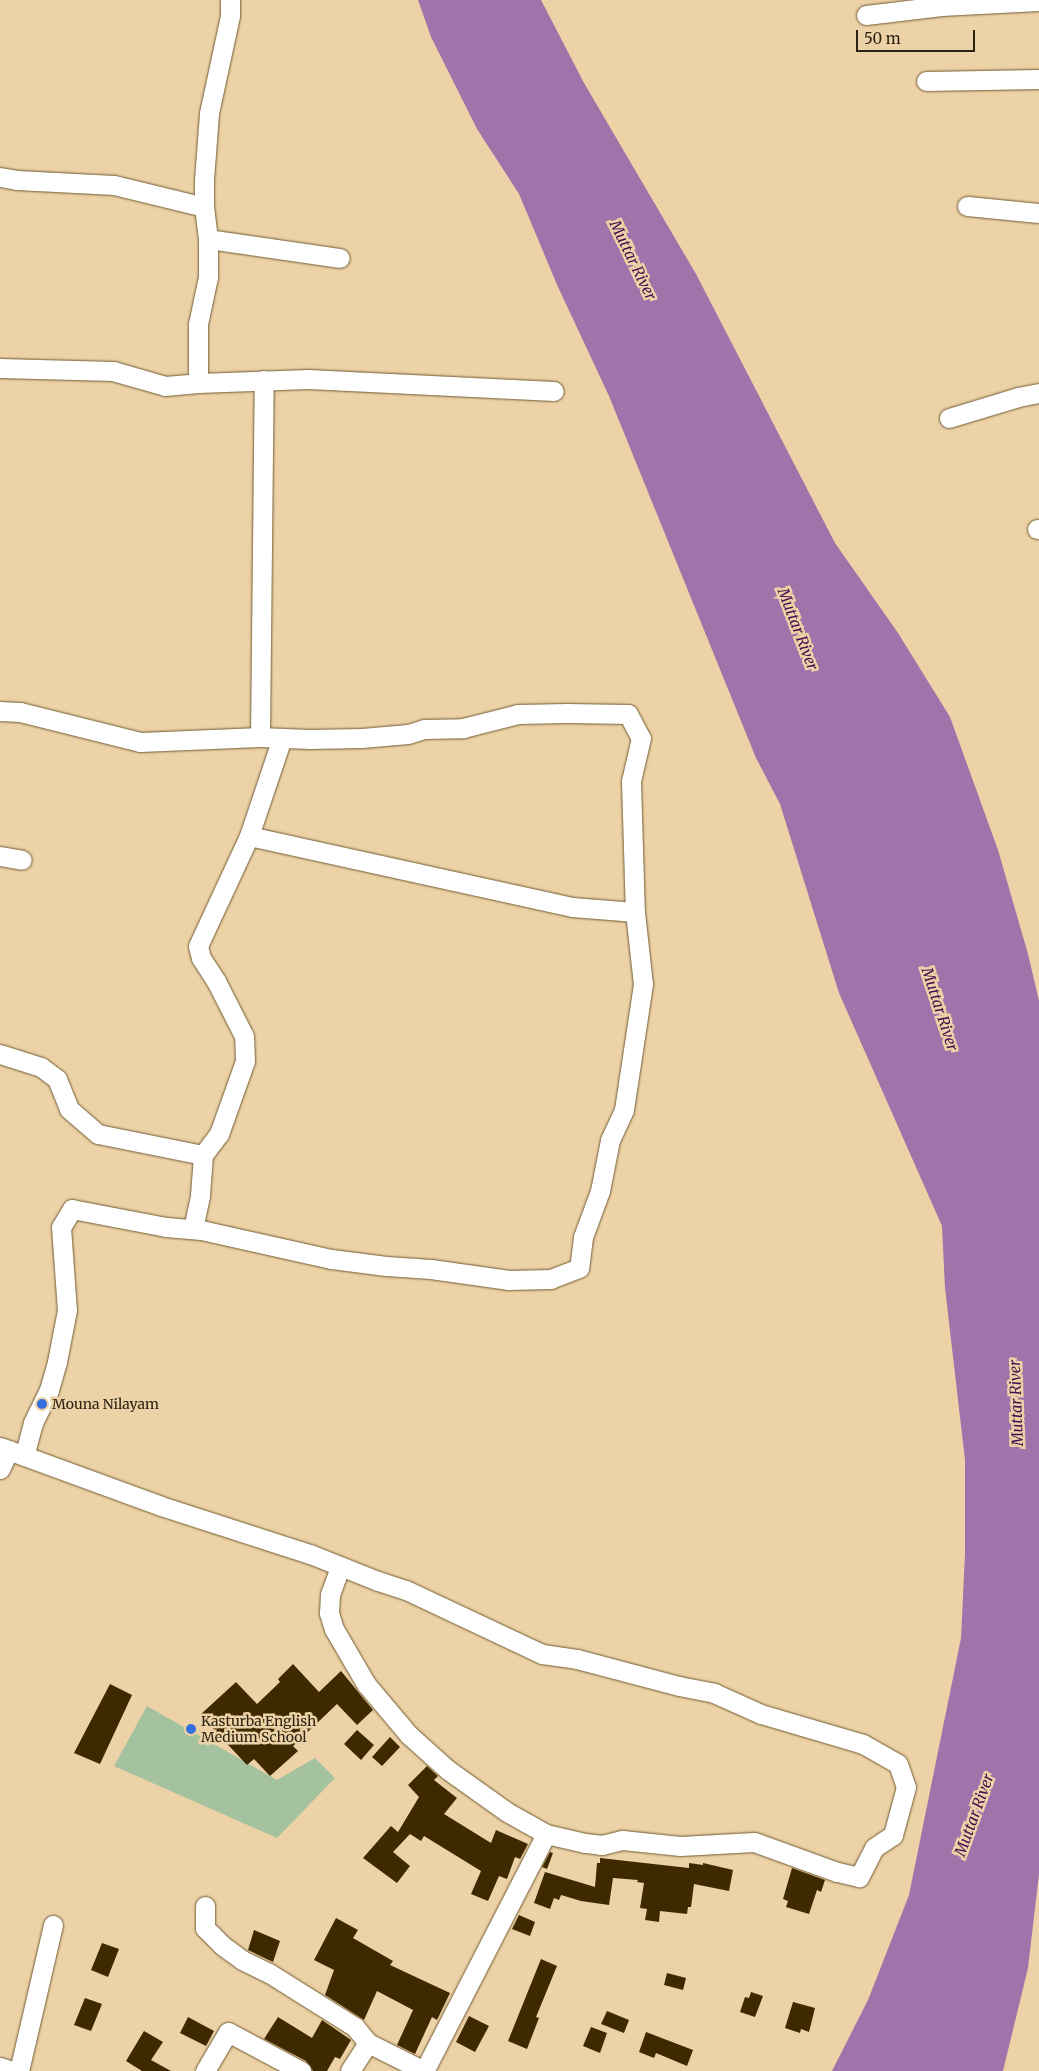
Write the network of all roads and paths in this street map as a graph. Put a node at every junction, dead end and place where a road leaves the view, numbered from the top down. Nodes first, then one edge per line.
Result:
1 (230, 0) edge
2 (1039, 1) edge
3 (928, 4) edge
4 (866, 15) dead end
5 (1039, 79) edge
6 (926, 82) dead end
7 (0, 176) edge
8 (967, 206) dead end
9 (204, 207) junction
10 (1039, 213) edge
11 (208, 239) junction
12 (340, 258) dead end
13 (0, 368) edge
14 (264, 380) junction
15 (198, 383) junction
16 (554, 391) dead end
17 (1039, 394) edge
18 (949, 418) dead end
19 (0, 711) edge
20 (260, 737) junction
21 (282, 738) junction
22 (249, 836) junction
23 (0, 856) edge
24 (22, 860) dead end
25 (635, 912) junction
26 (0, 1054) edge
27 (203, 1155) junction
28 (194, 1229) junction
29 (11, 1451) edge
30 (0, 1469) edge
31 (340, 1567) junction
32 (546, 1834) junction
33 (206, 1906) dead end
34 (53, 1925) dead end
35 (368, 2043) junction
36 (270, 2064) edge
37 (0, 2067) edge
38 (12, 2071) edge
39 (19, 2071) edge
40 (205, 2071) edge
41 (301, 2071) edge
42 (350, 2071) edge

1 - 9 street
2 - 3 street
3 - 4 street
5 - 6 street
7 - 9 street
8 - 10 street
9 - 11 street
11 - 12 street
11 - 15 street
13 - 15 street
14 - 15 street
14 - 16 street
14 - 20 street
17 - 18 street
19 - 20 street
20 - 21 street
21 - 22 street
21 - 25 street
22 - 25 street
22 - 27 street
23 - 24 street
25 - 28 street
26 - 27 street
27 - 28 street
28 - 29 street
29 - 30 street
29 - 31 street
31 - 32 street
31 - 32 street
32 - 35 street
33 - 35 street
34 - 39 street
35 - 42 street
36 - 40 street
36 - 41 street
37 - 38 street

